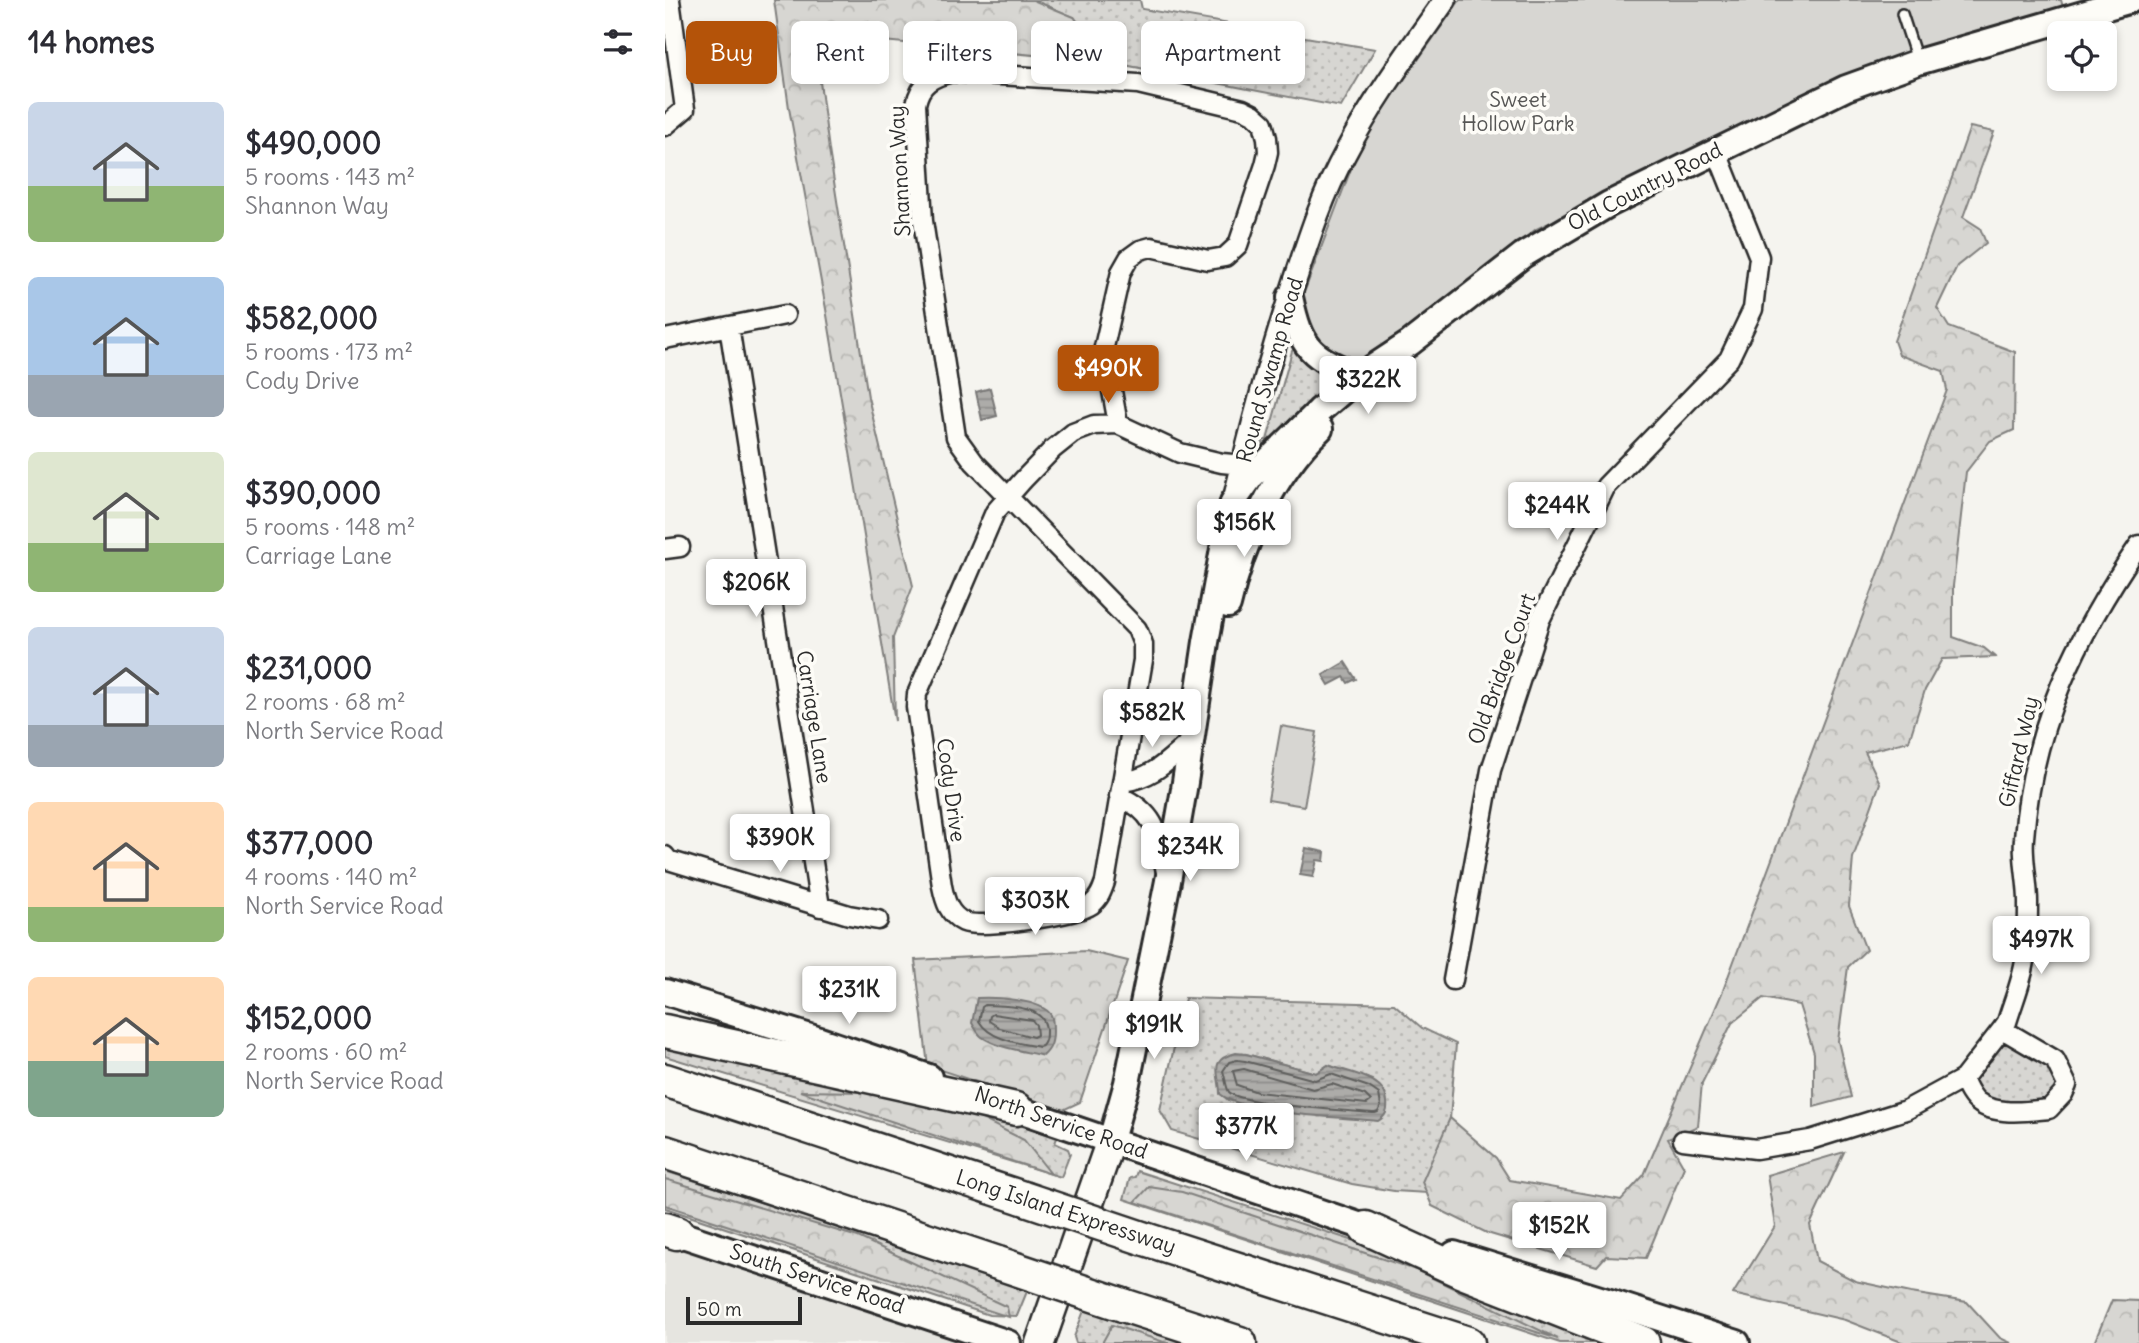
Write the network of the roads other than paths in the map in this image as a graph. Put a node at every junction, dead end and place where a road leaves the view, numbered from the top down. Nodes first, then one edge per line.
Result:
1 (670, 0) edge
2 (1445, 0) edge
3 (2131, 0) edge
4 (1902, 14) dead end
5 (1918, 62) junction
6 (665, 126) edge
7 (1716, 150) junction
8 (1290, 297) junction
9 (785, 315) dead end
10 (729, 326) junction
11 (665, 339) edge
12 (1410, 343) junction
13 (1360, 376) junction
14 (1118, 424) junction
15 (1293, 461) junction
16 (1252, 466) junction
17 (1008, 497) junction
18 (2139, 545) edge
19 (1202, 667) junction
20 (1192, 740) junction
21 (1121, 789) junction
22 (665, 856) edge
23 (1168, 881) junction
24 (820, 906) junction
25 (878, 920) dead end
26 (1453, 980) dead end
27 (665, 992) edge
28 (2002, 1029) junction
29 (665, 1031) edge
30 (1963, 1079) junction
31 (665, 1080) edge
32 (1016, 1109) junction
33 (1111, 1140) junction
34 (1683, 1140) dead end
35 (665, 1152) edge
36 (1366, 1228) junction
37 (669, 1230) edge
38 (1008, 1343) edge
39 (1040, 1343) edge
40 (1240, 1343) edge
41 (1468, 1343) edge
42 (1643, 1343) edge
43 (1737, 1343) edge

1 - 6 street
2 - 8 street, Round Swamp Road
3 - 5 main road, Old Country Road
4 - 5 lane
5 - 7 main road, Old Country Road
7 - 12 main road, Old Country Road
7 - 26 street, Old Bridge Court
8 - 13 main road
8 - 16 street, Round Swamp Road
9 - 10 street
10 - 11 street
10 - 24 street, Carriage Lane
12 - 13 main road, Old Country Road
12 - 15 main road
13 - 16 main road, Old Country Road
14 - 16 street
14 - 17 street, Cody Drive
14 - 17 street, Shannon Way
15 - 16 street
15 - 19 main road
16 - 19 main road, Old Country Road
17 - 21 street, Cody Drive
17 - 21 street, Cody Drive
18 - 28 street, Giffard Way
19 - 20 main road
20 - 21 street
20 - 23 main road
21 - 23 street
22 - 24 street
23 - 33 main road
24 - 25 street
27 - 32 main road, North Service Road
28 - 30 street, Giffard Way
28 - 30 street
29 - 32 highway
30 - 34 street, Giffard Way
31 - 41 highway, Long Island Expressway, bridge
32 - 33 main road, North Service Road
33 - 36 main road, North Service Road
33 - 39 main road
35 - 40 highway, bridge
36 - 42 highway
36 - 43 main road, North Service Road
37 - 38 main road, South Service Road

